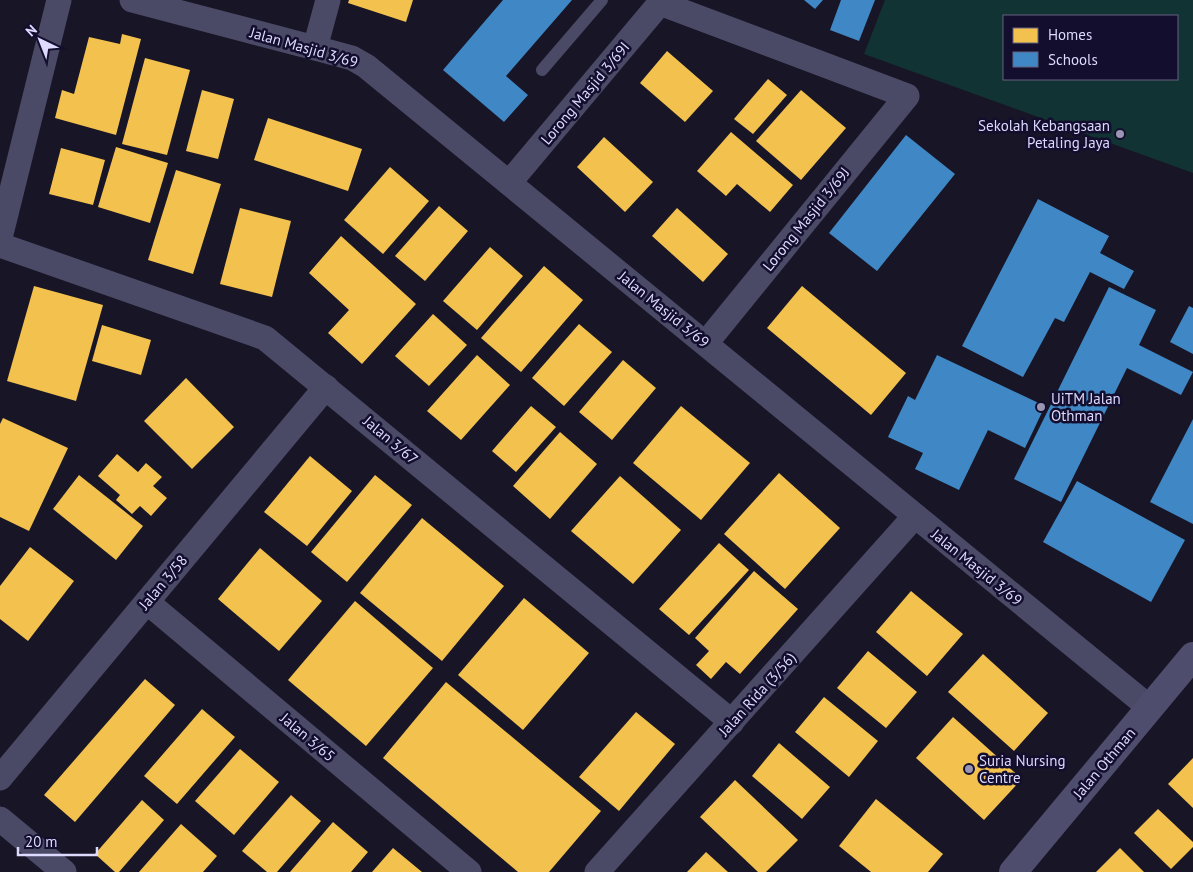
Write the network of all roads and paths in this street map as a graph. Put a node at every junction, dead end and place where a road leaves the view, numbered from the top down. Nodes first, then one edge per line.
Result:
1 (59, 0) edge
2 (132, 0) edge
3 (328, 0) edge
4 (602, 0) edge
5 (656, 2) edge
6 (315, 48) junction
7 (542, 70) dead end
8 (510, 183) junction
9 (0, 238) edge
10 (0, 245) edge
11 (706, 343) junction
12 (326, 387) junction
13 (915, 516) junction
14 (147, 602) junction
15 (1193, 656) edge
16 (1150, 708) junction
17 (732, 722) junction
18 (0, 778) edge
19 (0, 819) edge
20 (1013, 871) edge
21 (64, 872) edge
22 (468, 872) edge
23 (597, 872) edge

1 - 9 street
2 - 6 street, Jalan Masjid 3/69
3 - 6 street
4 - 7 lane
5 - 8 street, Lorong Masjid 3/69I
5 - 11 street, Lorong Masjid 3/69J
6 - 8 street, Jalan Masjid 3/69
8 - 11 street, Jalan Masjid 3/69
10 - 12 street, Jalan 3/67
11 - 13 street, Jalan Masjid 3/69
12 - 14 street, Jalan 3/58
12 - 17 street, Jalan 3/67
13 - 16 street, Jalan Masjid 3/69
13 - 17 street, Jalan Rida (3/56)
14 - 18 street, Jalan 3/58
14 - 22 street, Jalan 3/65
15 - 16 main road, Jalan Othman
16 - 20 main road, Jalan Othman
17 - 23 street, Jalan Rida (3/56)
19 - 21 street

